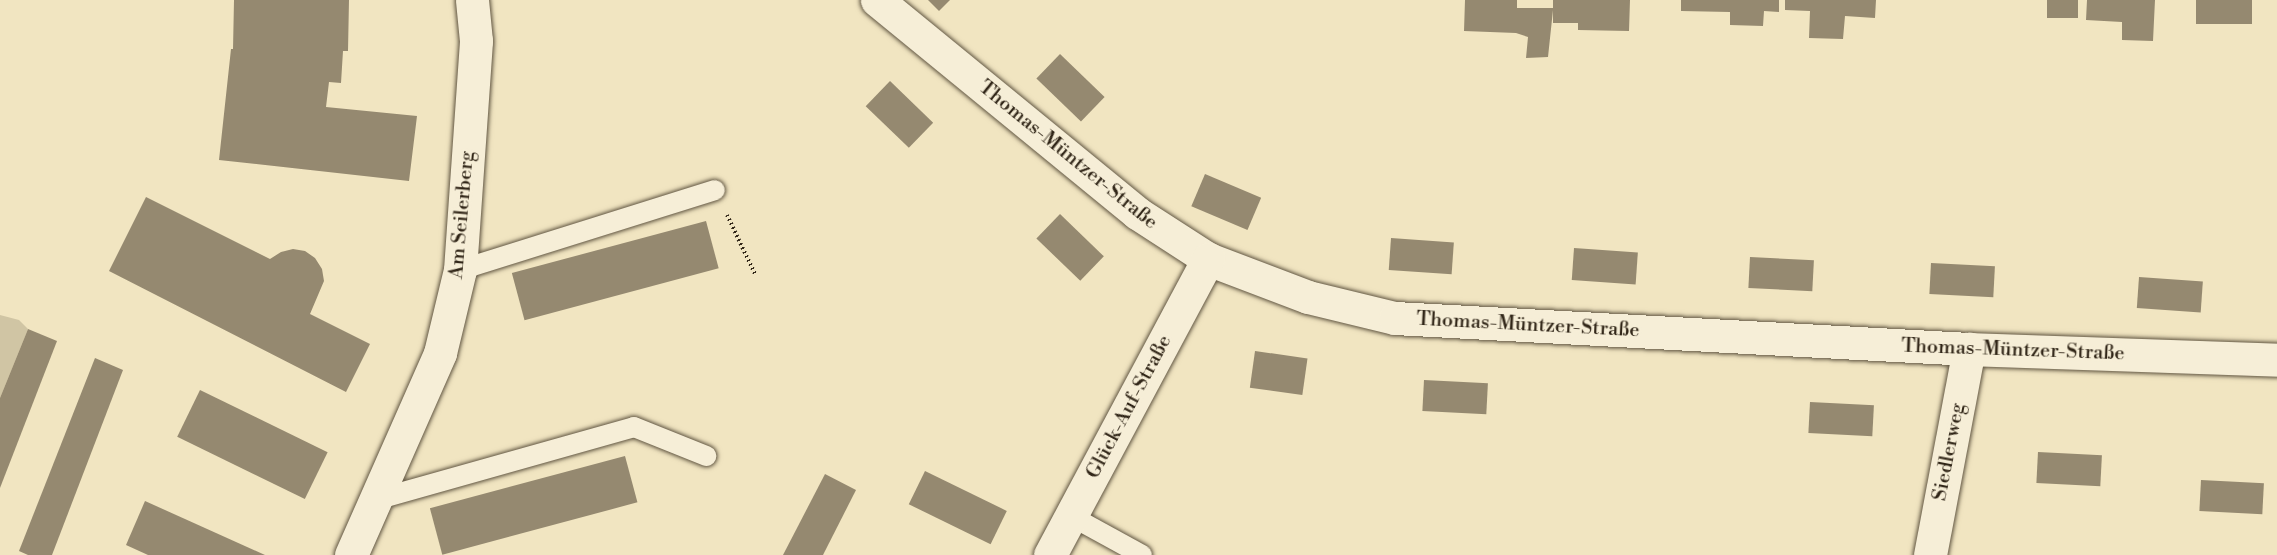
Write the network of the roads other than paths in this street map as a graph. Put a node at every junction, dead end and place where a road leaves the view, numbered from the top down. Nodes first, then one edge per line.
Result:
1 (472, 0) edge
2 (877, 0) edge
3 (715, 190) road end
4 (1208, 259) junction
5 (460, 270) junction
6 (1969, 349) junction
7 (2277, 360) edge
8 (706, 456) dead end
9 (375, 500) junction
10 (1071, 516) junction
11 (351, 555) edge
12 (1050, 555) edge
13 (1142, 555) edge
14 (1930, 555) edge

1 - 5 street, Am Seilerberg
2 - 4 street, Thomas-Müntzer-Straße
3 - 5 lane
4 - 6 street, Thomas-Müntzer-Straße
4 - 10 street, Glück-Auf-Straße
5 - 9 street, Am Seilerberg
6 - 7 street, Thomas-Müntzer-Straße
6 - 14 street, Siedlerweg
8 - 9 lane
9 - 11 street, Am Seilerberg
10 - 12 street, Glück-Auf-Straße
10 - 13 lane

